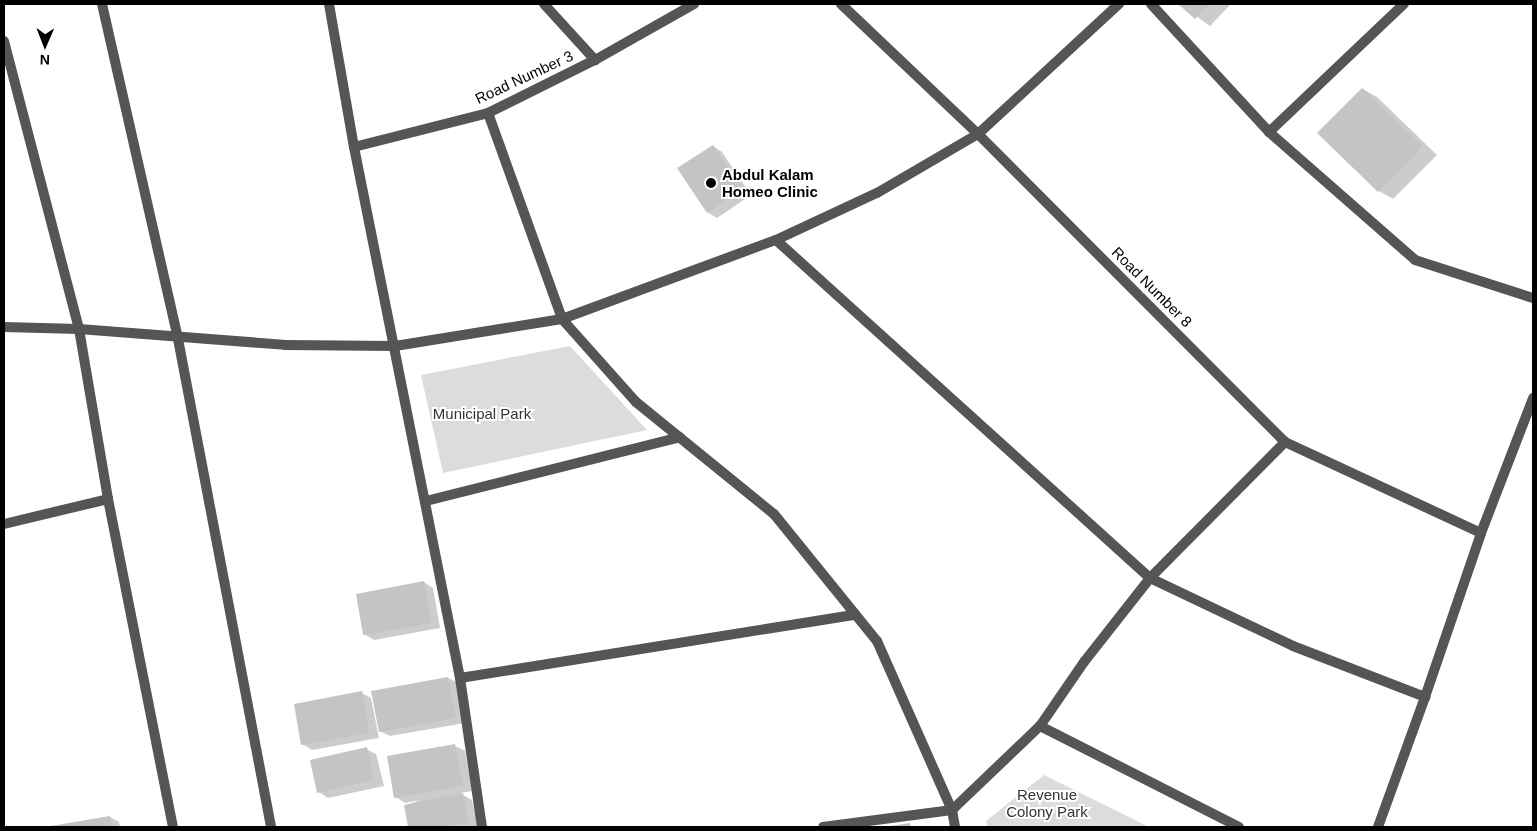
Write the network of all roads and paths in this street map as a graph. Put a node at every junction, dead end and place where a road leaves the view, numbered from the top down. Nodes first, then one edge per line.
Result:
1 (102, 4) edge
2 (329, 4) edge
3 (544, 4) edge
4 (694, 4) edge
5 (841, 4) edge
6 (1119, 4) edge
7 (1151, 4) edge
8 (1404, 4) edge
9 (4, 40) edge
10 (594, 60) junction
11 (488, 113) junction
12 (1269, 132) junction
13 (978, 134) junction
14 (354, 147) junction
15 (776, 240) junction
16 (1533, 298) edge
17 (562, 319) junction
18 (4, 327) edge
19 (80, 329) junction
20 (178, 338) junction
21 (395, 346) junction
22 (1533, 398) edge
23 (680, 437) junction
24 (1285, 442) junction
25 (108, 499) junction
26 (426, 501) junction
27 (4, 524) edge
28 (1481, 533) junction
29 (1150, 578) junction
30 (855, 615) junction
31 (460, 678) junction
32 (1425, 697) junction
33 (1040, 726) junction
34 (952, 810) junction
35 (173, 827) edge
36 (272, 827) edge
37 (482, 827) edge
38 (823, 827) edge
39 (955, 827) edge
40 (1238, 827) edge
41 (1378, 827) edge

1 - 20 street
2 - 14 street
3 - 10 street
4 - 10 street, Road Number 3
5 - 13 street, Road Number 8
6 - 13 street
7 - 12 street
8 - 12 street
9 - 19 street
10 - 11 street, Road Number 3
11 - 14 street, Road Number 3
11 - 17 street
12 - 16 street
13 - 15 street
13 - 24 street, Road Number 8
14 - 21 street
15 - 17 street
15 - 29 street
17 - 21 street
17 - 23 street
18 - 19 street
19 - 20 street
19 - 25 street
20 - 21 street
20 - 36 street
21 - 26 street
22 - 28 street
23 - 26 street
23 - 30 street
24 - 28 street, Road Number 8
24 - 29 street
25 - 27 street
25 - 35 street
26 - 31 street
28 - 32 street
29 - 32 street
29 - 33 street
30 - 31 street
30 - 34 street
31 - 37 street
32 - 41 street
33 - 34 street
33 - 40 street
34 - 38 street
34 - 39 street

